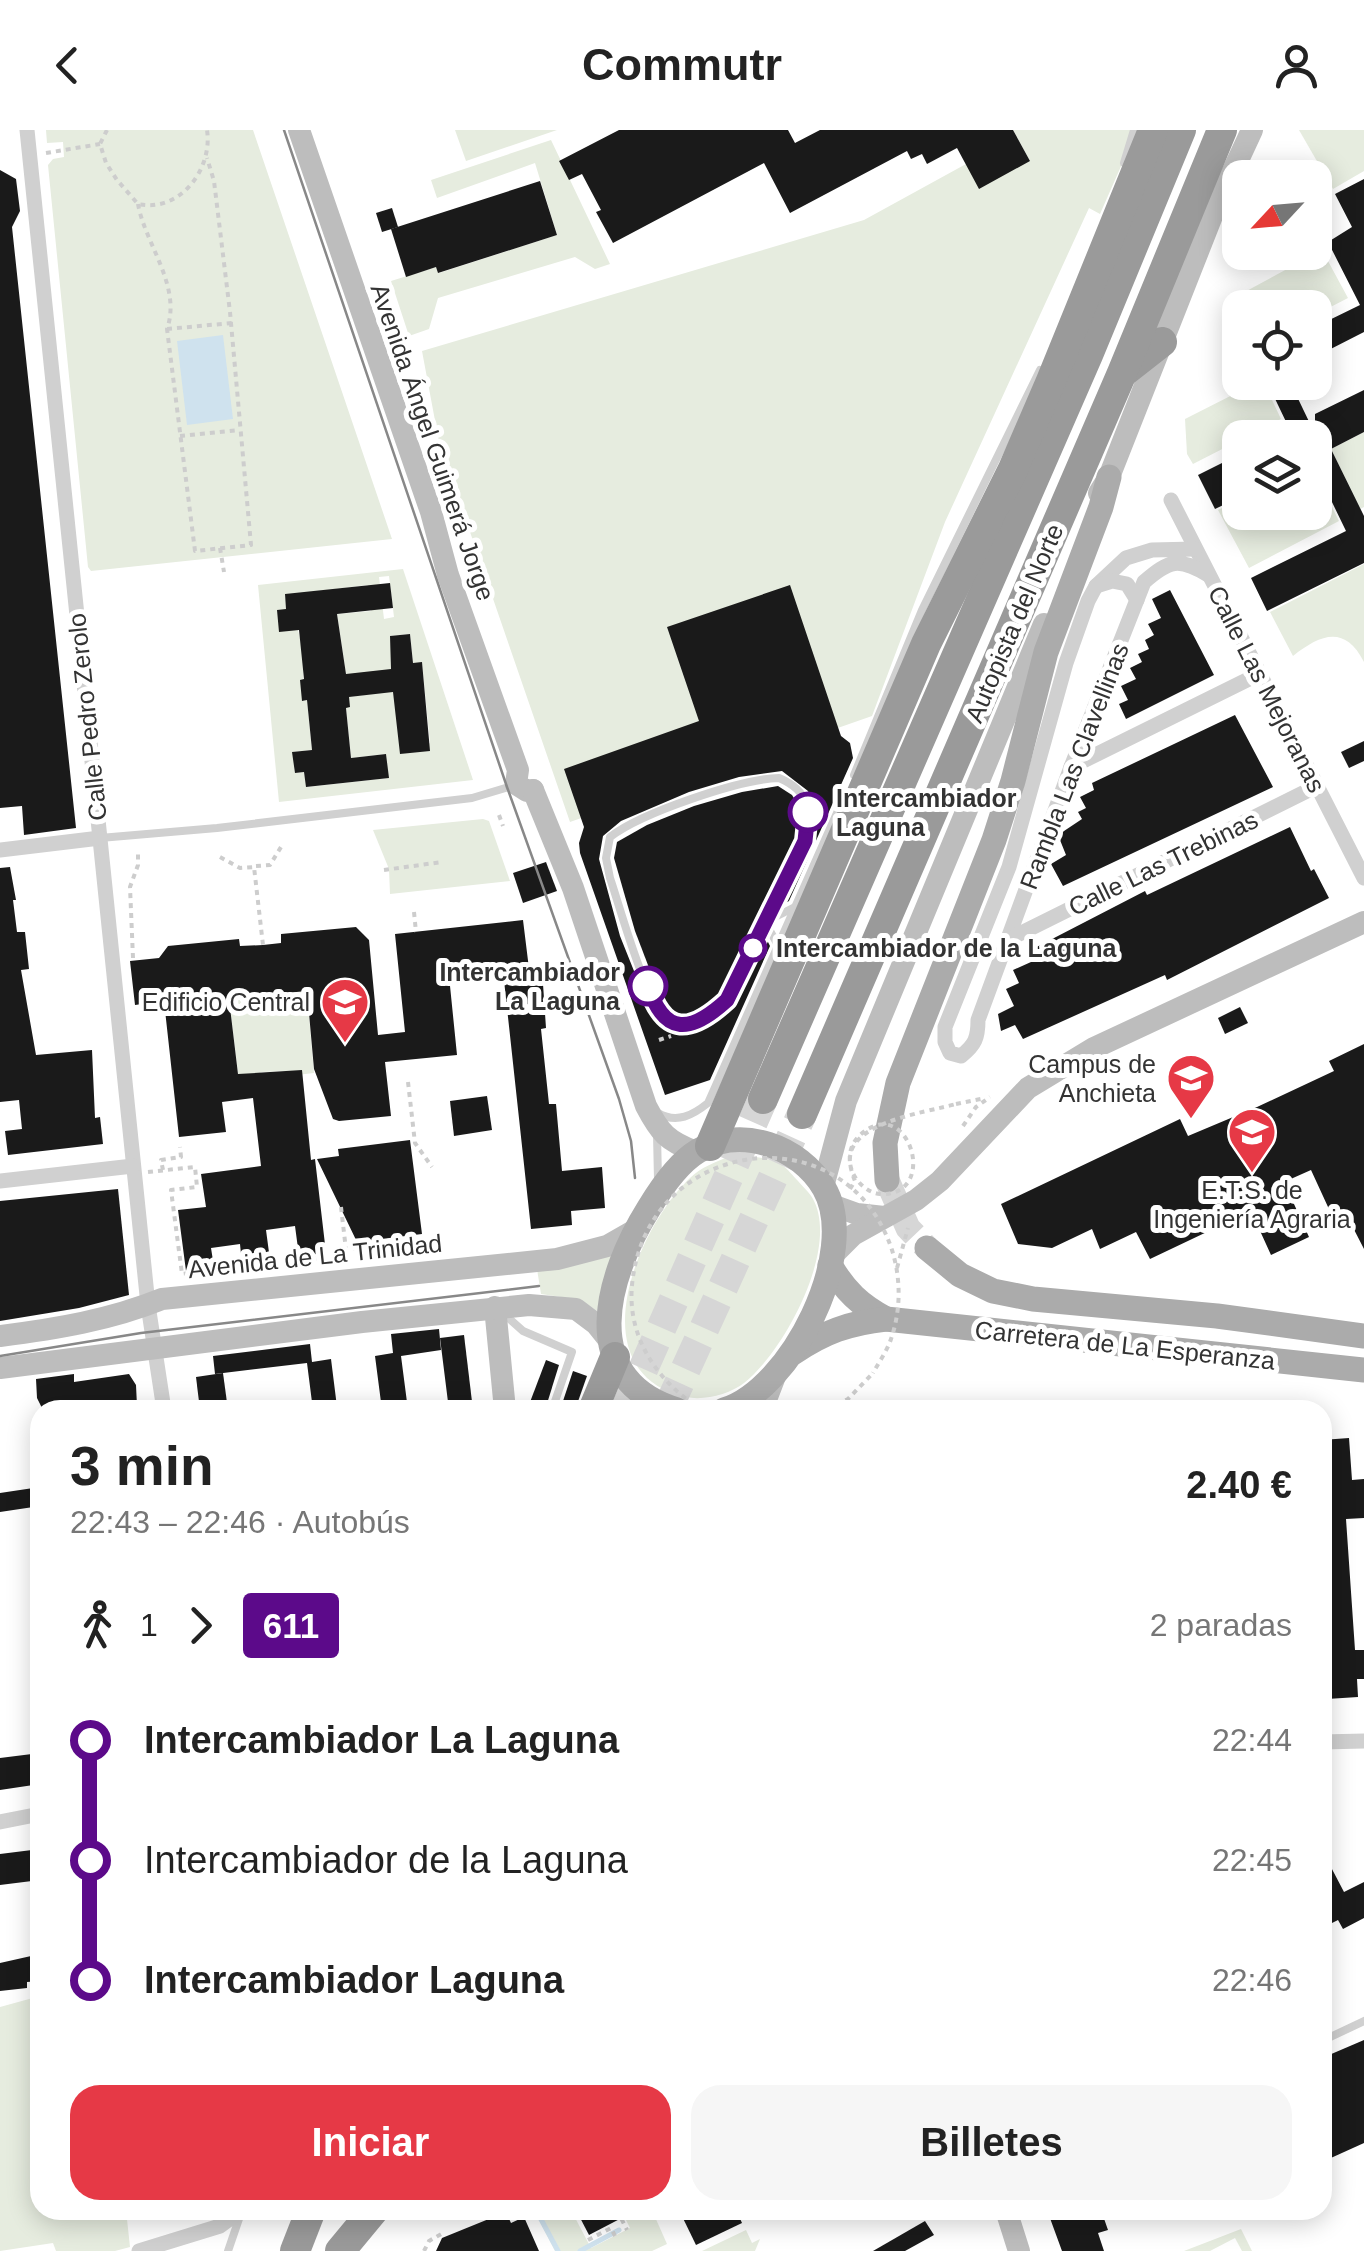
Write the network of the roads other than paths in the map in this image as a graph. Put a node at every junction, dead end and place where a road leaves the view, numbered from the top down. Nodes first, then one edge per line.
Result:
1 (27, 130) edge
2 (300, 130) edge
3 (1134, 130) edge
4 (1154, 130) edge
5 (1181, 130) edge
6 (1252, 130) edge
7 (1216, 144) edge
8 (1119, 175) dead end
9 (1212, 216) junction
10 (1085, 288) junction
11 (1062, 319) dead end
12 (1162, 342) junction
13 (1041, 368) dead end
14 (1122, 373) junction
15 (1109, 477) junction
16 (1171, 500) dead end
17 (1194, 550) junction
18 (1208, 575) junction
19 (1096, 586) junction
20 (1136, 600) junction
21 (1259, 674) junction
22 (1071, 767) junction
23 (522, 781) junction
24 (1317, 786) junction
25 (100, 838) junction
26 (0, 850) edge
27 (1364, 878) edge
28 (797, 906) junction
29 (764, 922) junction
30 (1364, 922) edge
31 (1009, 939) junction
32 (778, 947) junction
33 (734, 1048) junction
34 (750, 1091) junction
35 (802, 1114) tunnel mouth
36 (656, 1117) junction
37 (703, 1149) junction
38 (140, 1169) junction
39 (887, 1180) tunnel mouth
40 (0, 1181) edge
41 (659, 1192) junction
42 (835, 1194) junction
43 (884, 1217) junction
44 (635, 1230) junction
45 (927, 1248) tunnel mouth
46 (831, 1261) junction
47 (529, 1305) junction
48 (495, 1307) junction
49 (149, 1314) junction
50 (886, 1320) junction
51 (533, 1335) junction
52 (0, 1336) edge
53 (1364, 1336) edge
54 (612, 1348) junction
55 (155, 1350) junction
56 (783, 1363) junction
57 (2, 1369) edge
58 (1364, 1370) edge
59 (162, 1400) edge
60 (505, 1400) edge
61 (555, 1400) edge
62 (596, 1400) edge
63 (654, 1400) edge
64 (746, 1400) edge
65 (766, 1400) edge
66 (1364, 1741) edge
67 (1332, 1742) edge
68 (30, 1816) edge
69 (0, 1822) edge
70 (1364, 2022) edge
71 (1332, 2034) edge
72 (228, 2220) edge
73 (239, 2220) edge
74 (307, 2220) edge
75 (348, 2220) edge
76 (365, 2220) edge
77 (1009, 2220) edge
78 (140, 2251) edge
79 (228, 2251) edge
80 (294, 2251) edge
81 (338, 2251) edge
82 (1019, 2251) edge

1 - 25 street, Calle Pedro Zerolo
2 - 23 main road, Avenida Ángel Guimerá Jorge
3 - 8 lane
4 - 10 highway
5 - 34 highway, Autopista del Norte
6 - 9 main road
7 - 9 highway
7 - 14 highway, Autopista del Norte
9 - 12 main road
10 - 11 lane
10 - 34 highway
12 - 14 highway
12 - 15 main road
13 - 28 lane
14 - 35 highway, Autopista del Norte
15 - 39 main road
15 - 42 main road
16 - 17 street, Calle Las Mejoranas
17 - 18 street, Calle Las Mejoranas
17 - 19 street
18 - 20 street, Rambla Las Clavellinas
18 - 21 street, Calle Las Mejoranas
19 - 20 street
19 - 31 street, Rambla Las Clavellinas
20 - 22 street, Rambla Las Clavellinas
21 - 22 street
21 - 24 street, Calle Las Mejoranas
22 - 31 street, Rambla Las Clavellinas
23 - 25 lane
23 - 36 main road, Avenida Ángel Guimerá Jorge
24 - 27 street, Calle Las Mejoranas
24 - 31 street, Calle Las Trebinas
25 - 26 street
25 - 38 street, Calle Pedro Zerolo
28 - 29 lane
28 - 32 lane
29 - 29 lane
29 - 32 lane
30 - 43 main road
32 - 33 lane
33 - 34 lane
33 - 36 lane
34 - 37 highway
36 - 37 main road
36 - 41 lane, Avenida Ángel Guimerá Jorge
37 - 41 main road
37 - 42 main road
38 - 40 street
38 - 49 street, Calle Pedro Zerolo
41 - 44 main road
42 - 43 main road
42 - 46 main road
43 - 46 main road
44 - 49 main road, Avenida de La Trinidad
44 - 54 main road
45 - 53 main road
46 - 50 main road
46 - 56 main road
47 - 48 main road
47 - 51 lane
47 - 54 main road
48 - 51 lane
48 - 55 main road
48 - 60 main road
49 - 52 main road, Avenida de La Trinidad
49 - 55 street, Calle Pedro Zerolo
50 - 56 main road, Carretera de La Esperanza
50 - 58 main road, Carretera de La Esperanza
51 - 61 lane
54 - 62 highway
54 - 63 main road
55 - 57 main road
55 - 59 street, Calle Pedro Zerolo
56 - 64 main road
56 - 65 main road
66 - 67 street
68 - 69 street
70 - 71 lane
72 - 78 street
73 - 79 lane
74 - 80 highway
75 - 81 highway
76 - 81 highway
77 - 82 main road

